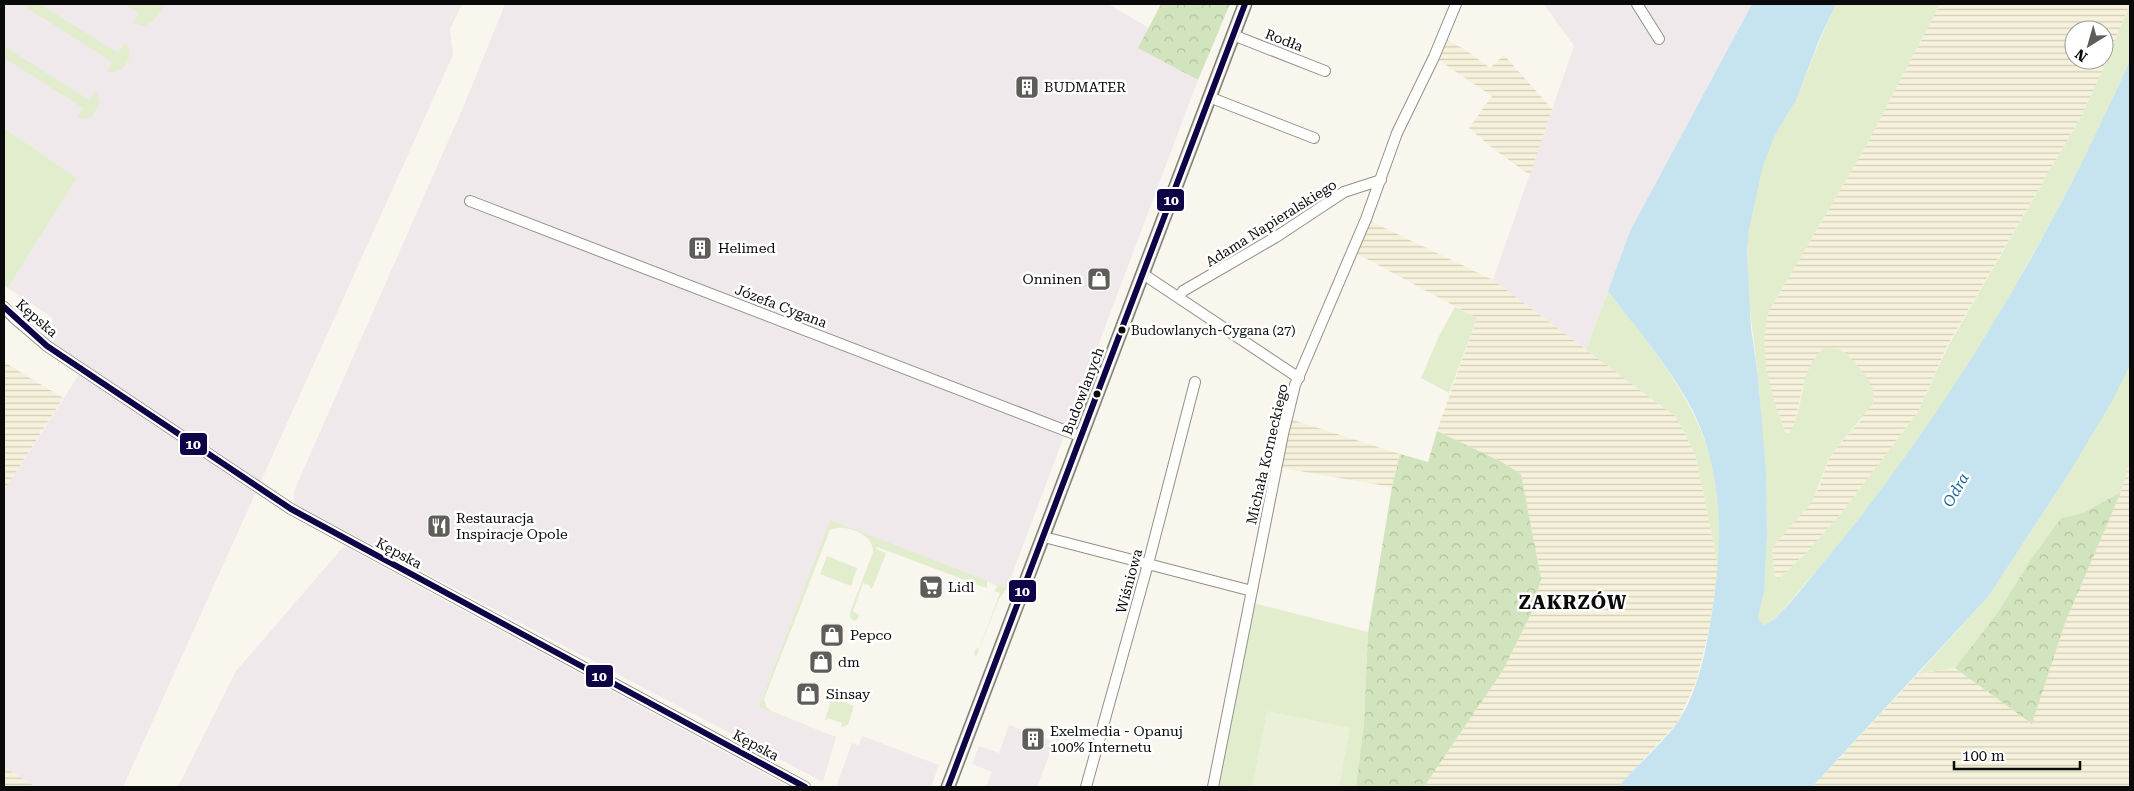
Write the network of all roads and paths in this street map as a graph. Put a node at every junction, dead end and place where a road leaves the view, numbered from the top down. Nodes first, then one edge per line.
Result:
1 (1244, 4) edge
2 (1456, 4) edge
3 (1637, 4) edge
4 (1233, 35) junction
5 (1659, 39) dead end
6 (1325, 71) dead end
7 (1209, 97) junction
8 (1314, 138) dead end
9 (1381, 180) junction
10 (470, 201) dead end
11 (1143, 274) junction
12 (1179, 297) junction
13 (4, 307) edge
14 (1299, 378) junction
15 (1195, 382) dead end
16 (1082, 437) junction
17 (1044, 537) junction
18 (1148, 564) junction
19 (1252, 591) junction
20 (805, 787) edge
21 (948, 787) edge
22 (1086, 787) edge
23 (1213, 787) edge

1 - 4 main road, Budowlanych
2 - 9 street, Michała Korneckiego
3 - 5 street
4 - 6 street, Rodła
4 - 7 main road, Budowlanych
7 - 8 street
7 - 11 main road, Budowlanych
9 - 12 street, Adama Napieralskiego
9 - 14 street, Michała Korneckiego
10 - 16 street, Józefa Cygana
11 - 12 street
11 - 16 main road, Budowlanych
12 - 14 street
13 - 20 street, Kępska
14 - 19 street, Michała Korneckiego
15 - 18 street, Wiśniowa
16 - 17 main road, Budowlanych
17 - 18 street
17 - 21 main road, Budowlanych
18 - 19 street
18 - 22 street, Wiśniowa
19 - 23 street, Michała Korneckiego

